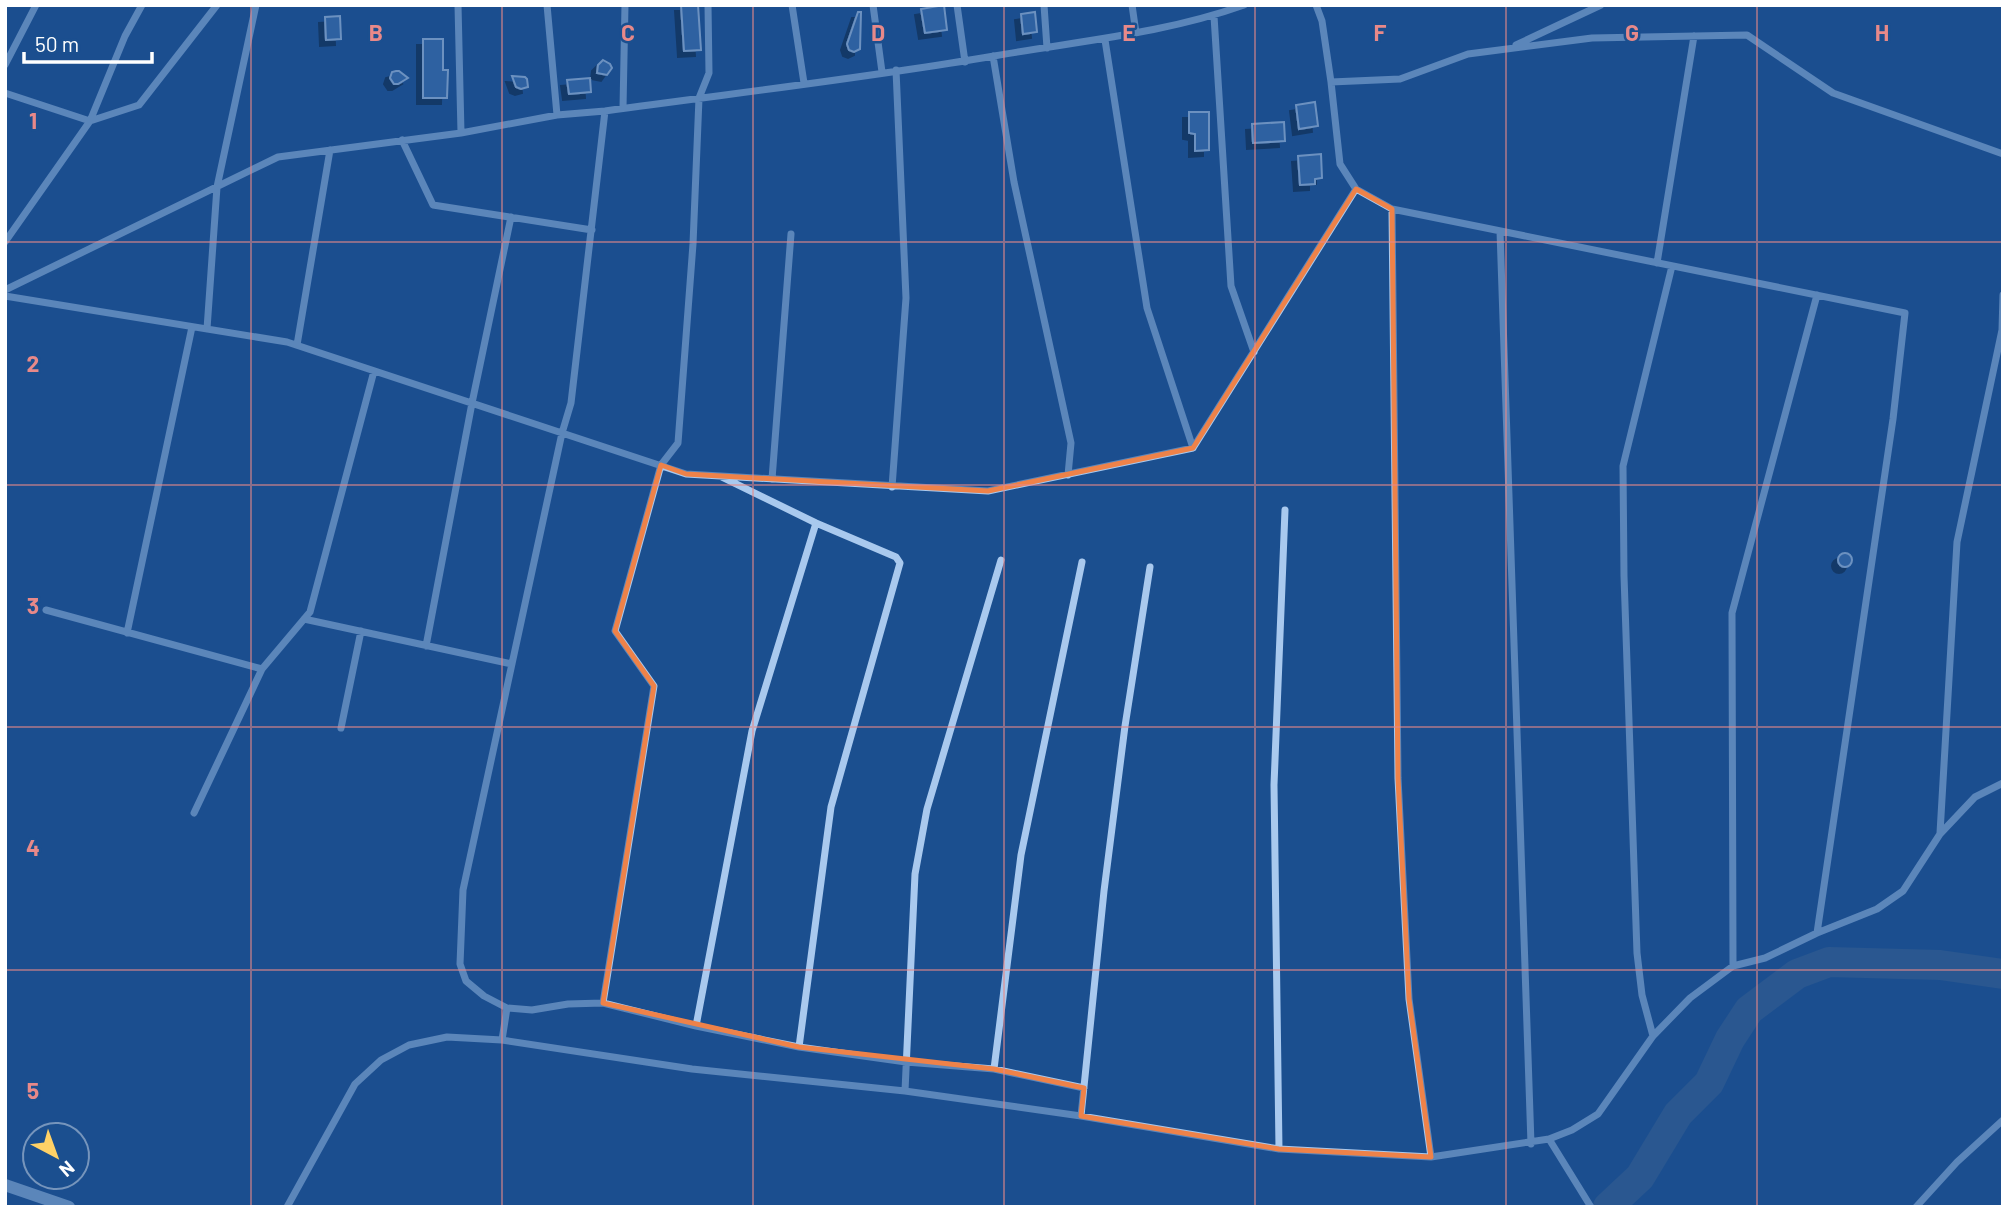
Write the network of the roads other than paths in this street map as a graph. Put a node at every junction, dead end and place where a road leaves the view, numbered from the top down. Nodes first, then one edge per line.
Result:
1 (36, 5) edge
2 (142, 5) edge
3 (217, 5) edge
4 (256, 5) edge
5 (458, 5) edge
6 (547, 5) edge
7 (625, 5) edge
8 (708, 5) edge
9 (792, 5) edge
10 (873, 5) edge
11 (957, 5) edge
12 (1044, 5) edge
13 (1132, 5) edge
14 (1244, 5) edge
15 (1316, 5) edge
16 (1601, 5) edge
17 (1214, 16) junction
18 (1136, 33) junction
19 (1694, 36) junction
20 (1105, 40) junction
21 (1047, 48) junction
22 (1509, 48) junction
23 (992, 56) junction
24 (965, 62) junction
25 (5, 65) edge
26 (896, 70) junction
27 (882, 72) junction
28 (1331, 82) junction
29 (804, 83) junction
30 (5, 93) edge
31 (699, 98) junction
32 (623, 108) junction
33 (605, 111) junction
34 (557, 116) junction
35 (90, 121) junction
36 (461, 133) junction
37 (402, 140) junction
38 (330, 150) junction
39 (2003, 154) edge
40 (217, 187) junction
41 (1356, 188) junction
42 (1392, 209) junction
43 (510, 217) junction
44 (592, 230) junction
45 (1500, 231) junction
46 (791, 234) dead end
47 (5, 242) edge
48 (1657, 263) junction
49 (1672, 266) junction
50 (5, 290) edge
51 (1818, 295) junction
52 (2003, 295) edge
53 (5, 296) edge
54 (192, 327) junction
55 (206, 329) junction
56 (297, 345) junction
57 (1254, 352) junction
58 (374, 370) junction
59 (472, 403) junction
60 (562, 433) junction
61 (1193, 449) junction
62 (661, 465) junction
63 (716, 474) junction
64 (1069, 475) junction
65 (772, 479) junction
66 (892, 486) junction
67 (1285, 510) dead end
68 (816, 523) junction
69 (1001, 561) dead end
70 (1082, 562) dead end
71 (1150, 567) dead end
72 (46, 610) dead end
73 (304, 619) junction
74 (361, 631) junction
75 (127, 633) junction
76 (426, 646) junction
77 (512, 664) junction
78 (262, 669) junction
79 (341, 728) dead end
80 (2003, 782) edge
81 (194, 813) dead end
82 (1940, 834) junction
83 (1818, 933) junction
84 (1733, 966) junction
85 (603, 1003) junction
86 (507, 1008) junction
87 (696, 1026) junction
88 (1653, 1036) junction
89 (502, 1040) junction
90 (799, 1047) junction
91 (906, 1062) junction
92 (994, 1069) junction
93 (1084, 1088) junction
94 (905, 1091) junction
95 (1081, 1116) junction
96 (2003, 1120) edge
97 (1549, 1139) junction
98 (1531, 1144) junction
99 (1279, 1149) junction
100 (1431, 1157) junction
101 (5, 1185) edge
102 (69, 1207) edge
103 (287, 1207) edge
104 (1591, 1207) edge
105 (1916, 1207) edge

1 - 25 street
2 - 35 street
3 - 35 street
4 - 40 street
5 - 36 street
6 - 34 street
7 - 32 street
8 - 31 street
9 - 29 street
10 - 27 street
11 - 24 street
12 - 21 street
13 - 18 street
14 - 17 street
15 - 28 street
16 - 22 street
17 - 18 street
17 - 57 street
18 - 20 street
19 - 22 street
19 - 39 street
19 - 48 street
20 - 21 street
20 - 61 street
21 - 23 street
22 - 28 street
23 - 24 street
23 - 64 street
24 - 26 street
26 - 27 street
26 - 66 street
27 - 29 street
28 - 41 street
29 - 31 street
30 - 35 street
31 - 32 street
31 - 62 street
32 - 33 street
33 - 34 street
33 - 44 street
34 - 36 street
35 - 47 street
36 - 37 street
37 - 38 street
37 - 43 street
38 - 40 street
38 - 56 street
40 - 50 street
40 - 55 street
41 - 42 street
41 - 57 street
42 - 45 street
42 - 100 street
43 - 44 street
43 - 59 street
44 - 60 street
45 - 48 street
45 - 98 street
46 - 65 street
48 - 49 street
49 - 51 street
49 - 88 street
51 - 83 street
51 - 84 street
52 - 82 street
53 - 54 street
54 - 55 street
54 - 75 street
55 - 56 street
56 - 58 street
57 - 61 street
58 - 59 street
58 - 73 street
59 - 60 street
59 - 76 street
60 - 62 street
60 - 77 street
61 - 64 street
62 - 63 street
62 - 85 street
63 - 65 street
63 - 68 street
64 - 66 street
65 - 66 street
67 - 99 street
68 - 87 street
68 - 90 street
69 - 91 street
70 - 92 street
71 - 93 street
72 - 75 street
73 - 74 street
73 - 78 street
74 - 76 street
74 - 79 street
75 - 78 street
76 - 77 street
77 - 86 street
78 - 81 street
80 - 82 street
82 - 83 street
83 - 84 street
84 - 88 street
85 - 86 street
85 - 87 street
86 - 89 street
87 - 90 street
88 - 97 street
89 - 94 street
89 - 103 street
90 - 91 street
91 - 92 street
91 - 94 street
92 - 93 street
93 - 95 street
94 - 95 street
95 - 99 street
96 - 105 street
97 - 98 street
97 - 104 street
98 - 100 street
99 - 100 street
101 - 102 street

